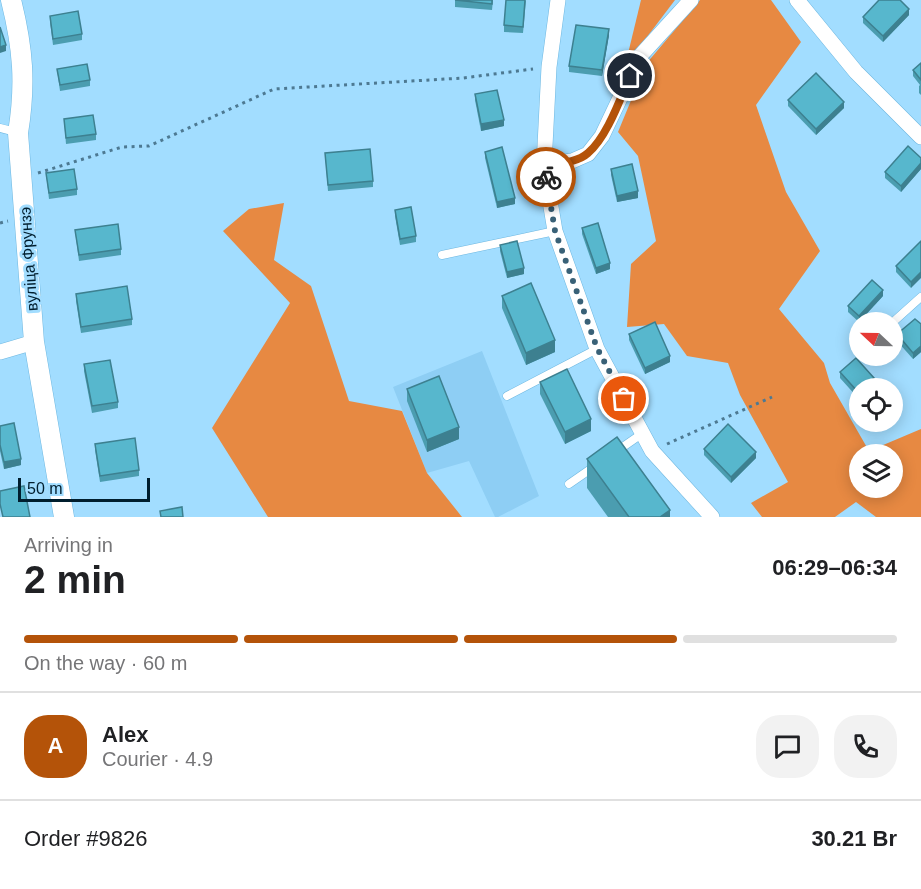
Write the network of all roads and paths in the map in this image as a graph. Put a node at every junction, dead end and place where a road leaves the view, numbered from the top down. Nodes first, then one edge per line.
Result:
1 (11, 0) edge
2 (558, 0) edge
3 (691, 0) edge
4 (797, 0) edge
5 (549, 67) junction
6 (9, 130) edge
7 (921, 137) edge
8 (544, 165) junction
9 (21, 177) junction
10 (555, 231) junction
11 (442, 255) dead end
12 (921, 297) edge
13 (903, 313) edge
14 (34, 342) junction
15 (597, 348) junction
16 (0, 352) edge
17 (507, 396) dead end
18 (772, 397) dead end
19 (643, 433) junction
20 (652, 451) junction
21 (569, 484) dead end
22 (64, 517) edge
23 (712, 517) edge

1 - 6 street, вуліца Фрунзэ
2 - 5 street
3 - 8 street
4 - 7 street
5 - 8 street
5 - 9 path
6 - 9 street, вуліца Фрунзэ
8 - 10 street
9 - 14 street, вуліца Фрунзэ
10 - 11 lane
10 - 15 street
12 - 13 lane
14 - 16 street
14 - 22 street, вуліца Фрунзэ
15 - 17 lane
15 - 19 street
18 - 20 path
19 - 20 street
19 - 21 lane
20 - 23 street

